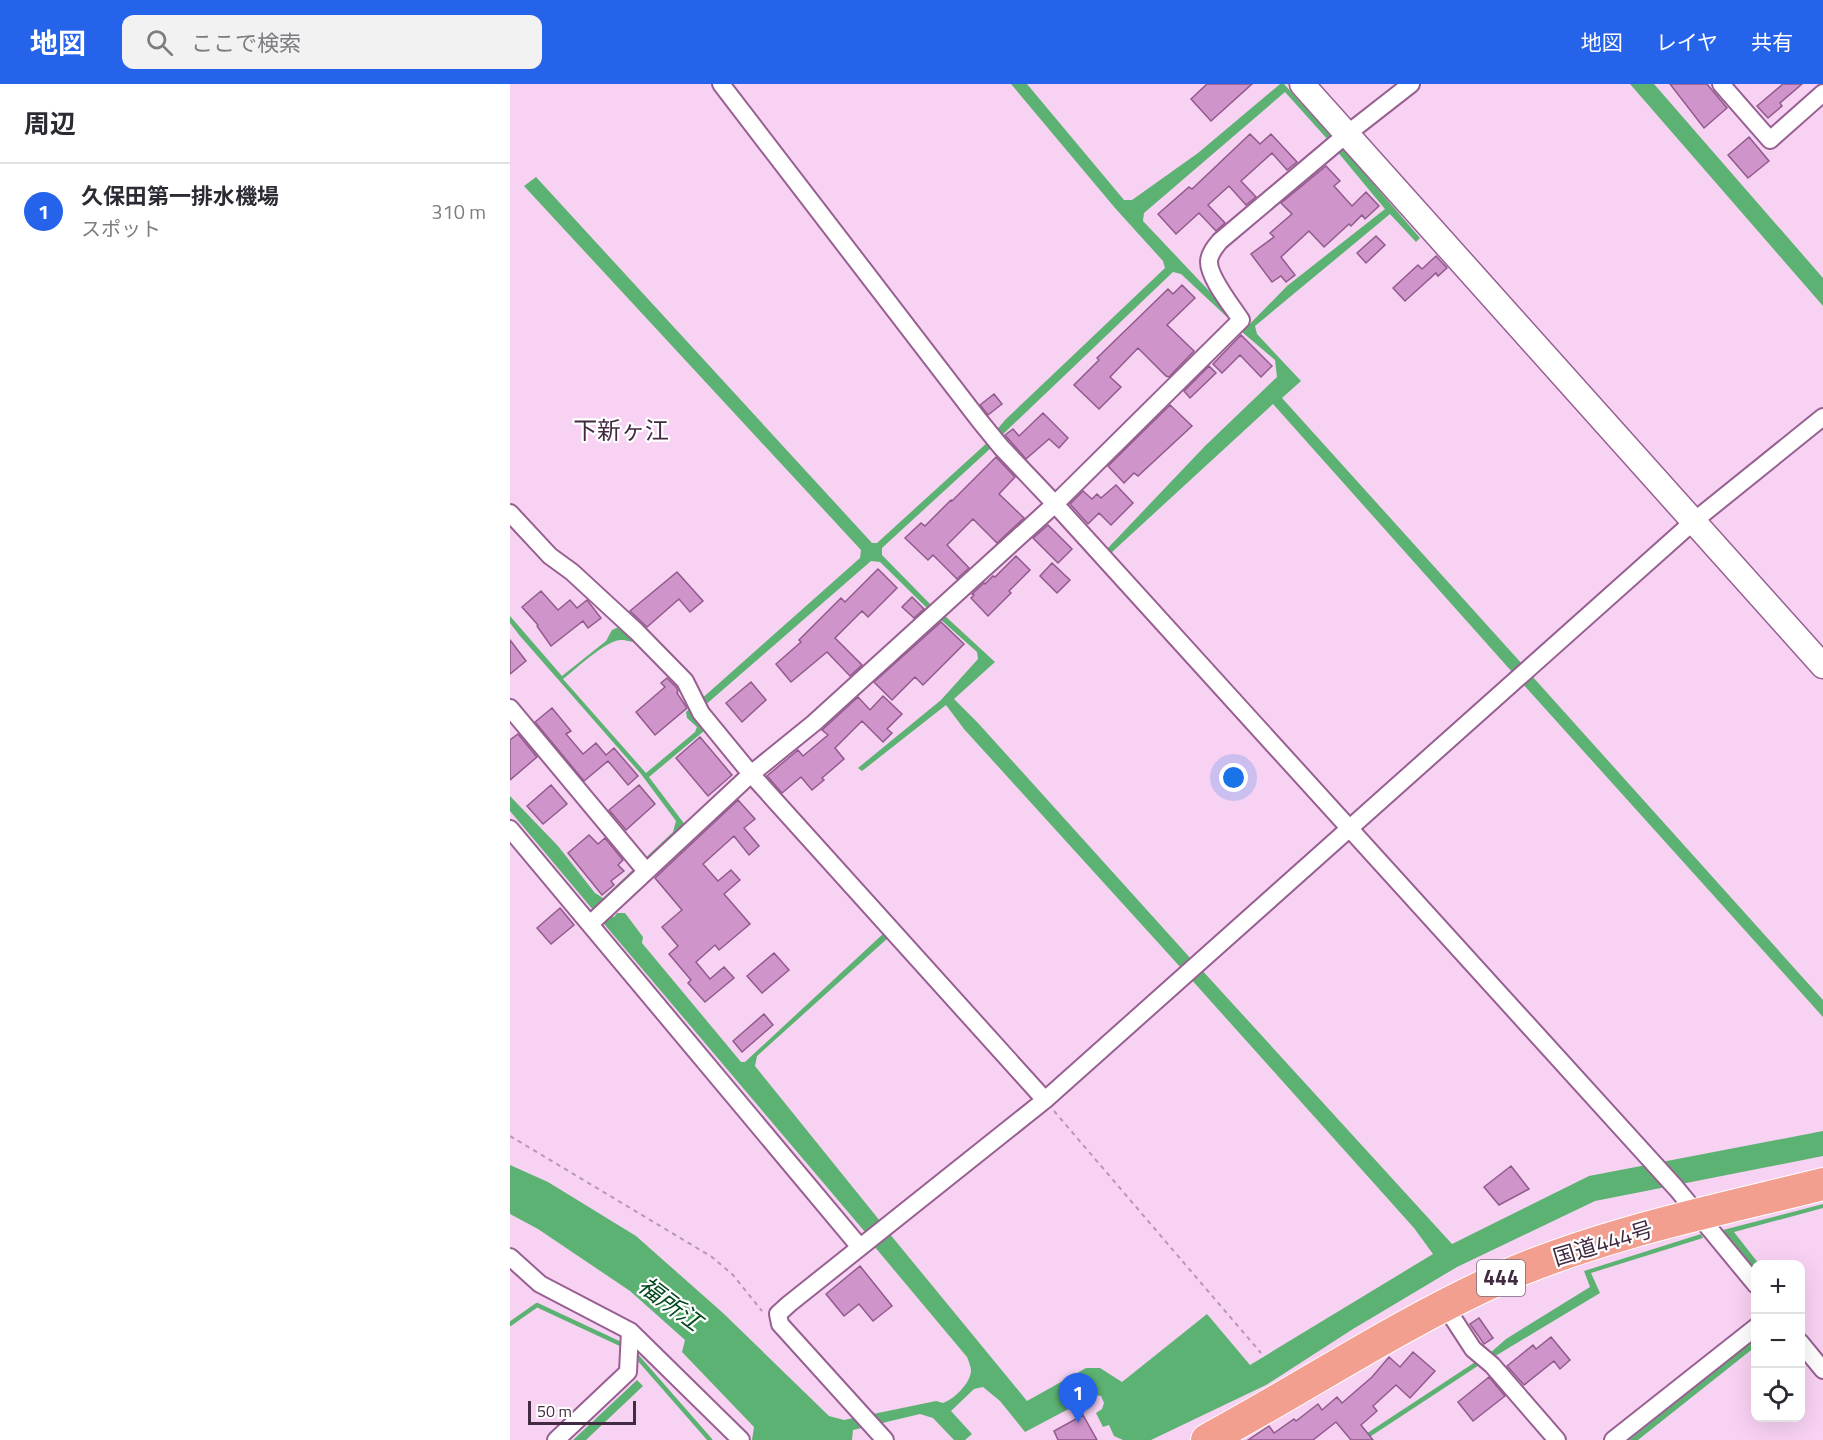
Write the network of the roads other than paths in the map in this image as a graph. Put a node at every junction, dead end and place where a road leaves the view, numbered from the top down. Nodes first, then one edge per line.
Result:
1 (721, 84) edge
2 (1302, 84) edge
3 (1411, 84) edge
4 (1721, 84) edge
5 (1823, 93) edge
6 (1347, 134) junction
7 (1823, 417) edge
8 (1055, 504) junction
9 (510, 513) edge
10 (1694, 521) junction
11 (1823, 666) edge
12 (510, 708) edge
13 (751, 774) junction
14 (1350, 827) junction
15 (510, 829) edge
16 (646, 871) junction
17 (590, 924) junction
18 (1045, 1100) junction
19 (1823, 1184) edge
20 (1700, 1215) junction
21 (859, 1246) junction
22 (510, 1257) edge
23 (1751, 1280) edge
24 (1445, 1306) junction
25 (1751, 1330) edge
26 (630, 1331) junction
27 (1805, 1348) edge
28 (1823, 1371) edge
29 (880, 1434) edge
30 (1215, 1438) edge
31 (556, 1440) edge
32 (741, 1440) edge
33 (1557, 1440) edge
34 (1613, 1440) edge

1 - 8 street
2 - 6 street
3 - 6 street
4 - 5 street
6 - 8 street
6 - 10 street
7 - 10 street
8 - 13 street
8 - 14 street
9 - 13 street
10 - 11 street
10 - 14 street
12 - 16 street
13 - 16 street
13 - 18 street
14 - 18 street
14 - 20 street
15 - 17 street
16 - 17 street
17 - 21 street
18 - 21 street
19 - 20 highway, 国道444号 / 444
20 - 23 street
20 - 24 highway, 国道444号 / 444
21 - 29 street
22 - 26 street
24 - 30 highway, 国道444号 / 444
24 - 33 street
25 - 34 street
26 - 31 street
26 - 32 street
27 - 28 street

